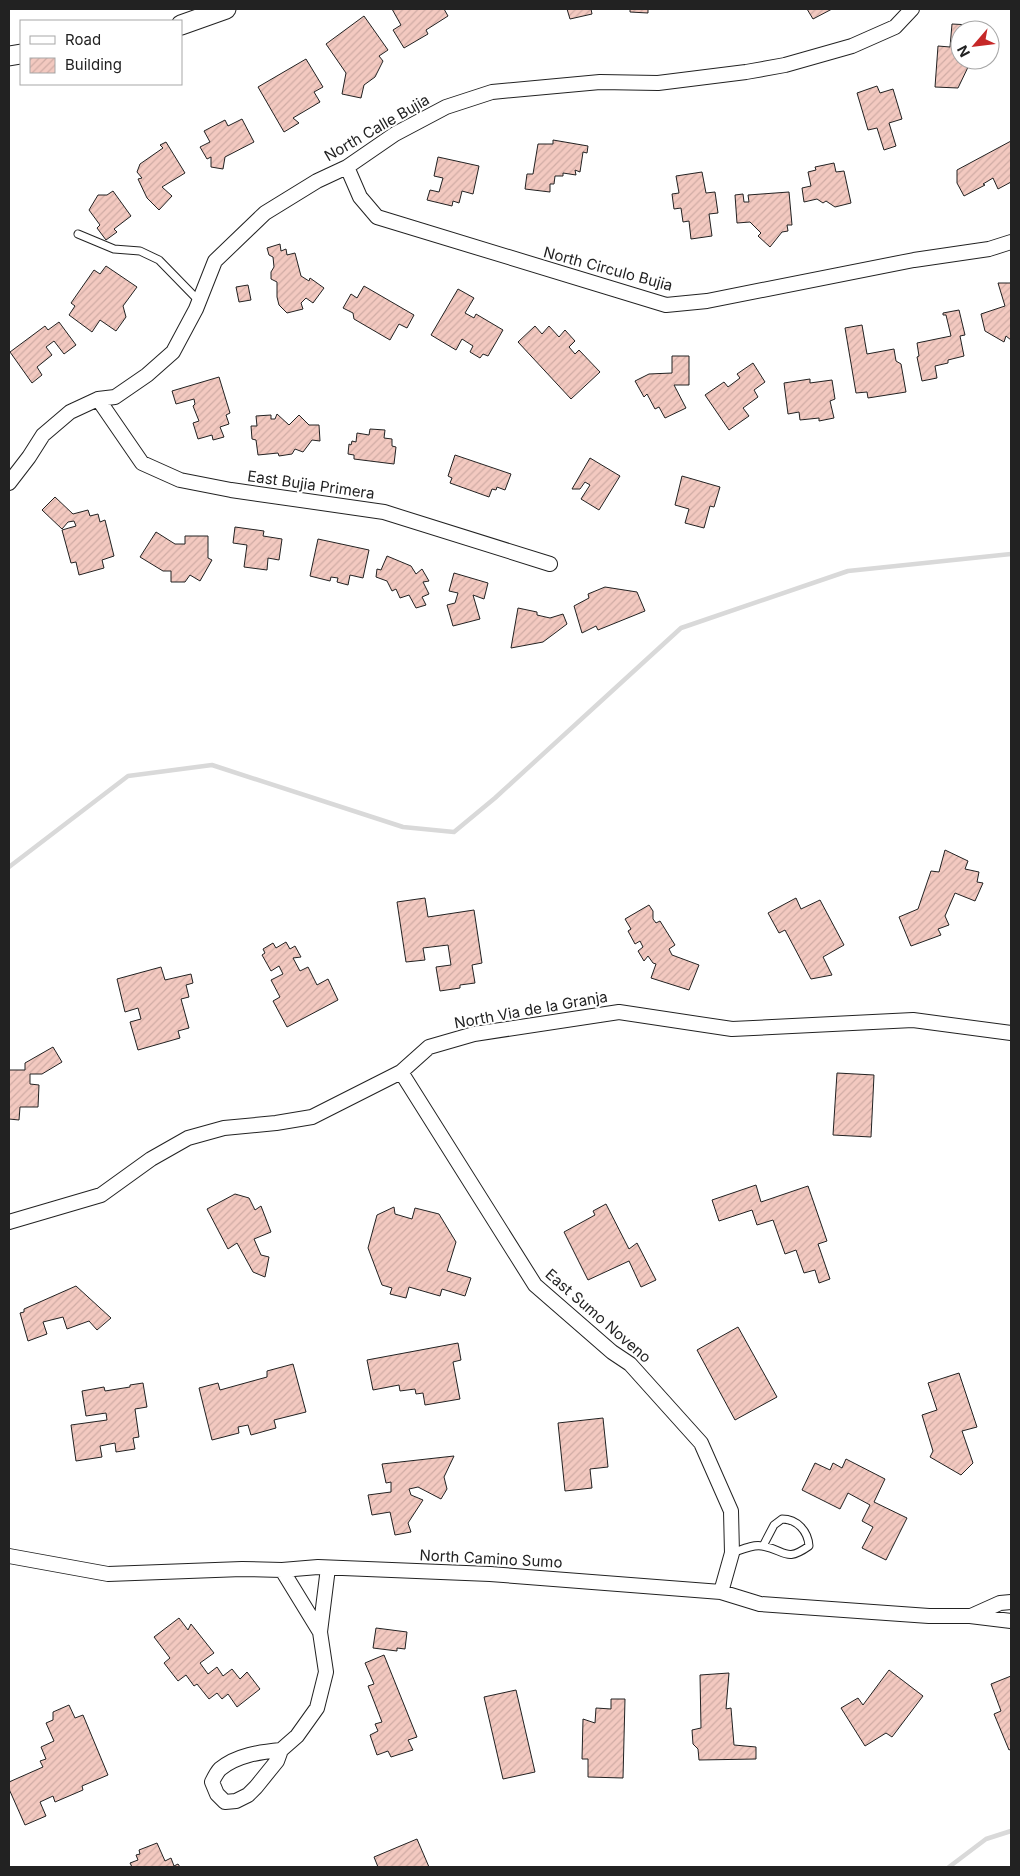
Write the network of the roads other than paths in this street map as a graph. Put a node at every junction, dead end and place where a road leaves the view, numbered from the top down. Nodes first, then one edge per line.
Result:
1 (226, 9) edge
2 (912, 9) edge
3 (182, 25) edge
4 (347, 167) junction
5 (78, 234) dead end
6 (1011, 242) edge
7 (199, 302) junction
8 (98, 399) junction
9 (9, 483) edge
10 (550, 564) dead end
11 (1011, 1034) edge
12 (401, 1072) junction
13 (9, 1222) edge
14 (763, 1546) junction
15 (732, 1553) junction
16 (9, 1556) edge
17 (328, 1568) junction
18 (282, 1570) junction
19 (721, 1592) junction
20 (1011, 1602) edge
21 (970, 1616) junction
22 (1011, 1621) edge
23 (320, 1632) junction
24 (281, 1750) junction

1 - 3 street
2 - 4 street, North Calle Bujia
4 - 6 street, North Circulo Bujia
4 - 7 street, North Calle Bujia
5 - 7 lane
7 - 8 street, North Calle Bujia
8 - 9 street, North Calle Bujia
8 - 10 street, East Bujia Primera
11 - 12 street, North Via de la Granja
12 - 13 street, North Via de la Granja
12 - 15 street, East Sumo Noveno
14 - 14 lane
14 - 15 lane
15 - 19 street, East Sumo Noveno
16 - 18 street, North Camino Sumo
17 - 18 street, North Camino Sumo
17 - 19 street, North Camino Sumo
17 - 23 street
18 - 23 street
19 - 21 street, North Camino Sumo
20 - 21 street, North Camino Sumo
21 - 22 street, North Camino Sumo
23 - 24 street
24 - 24 street

